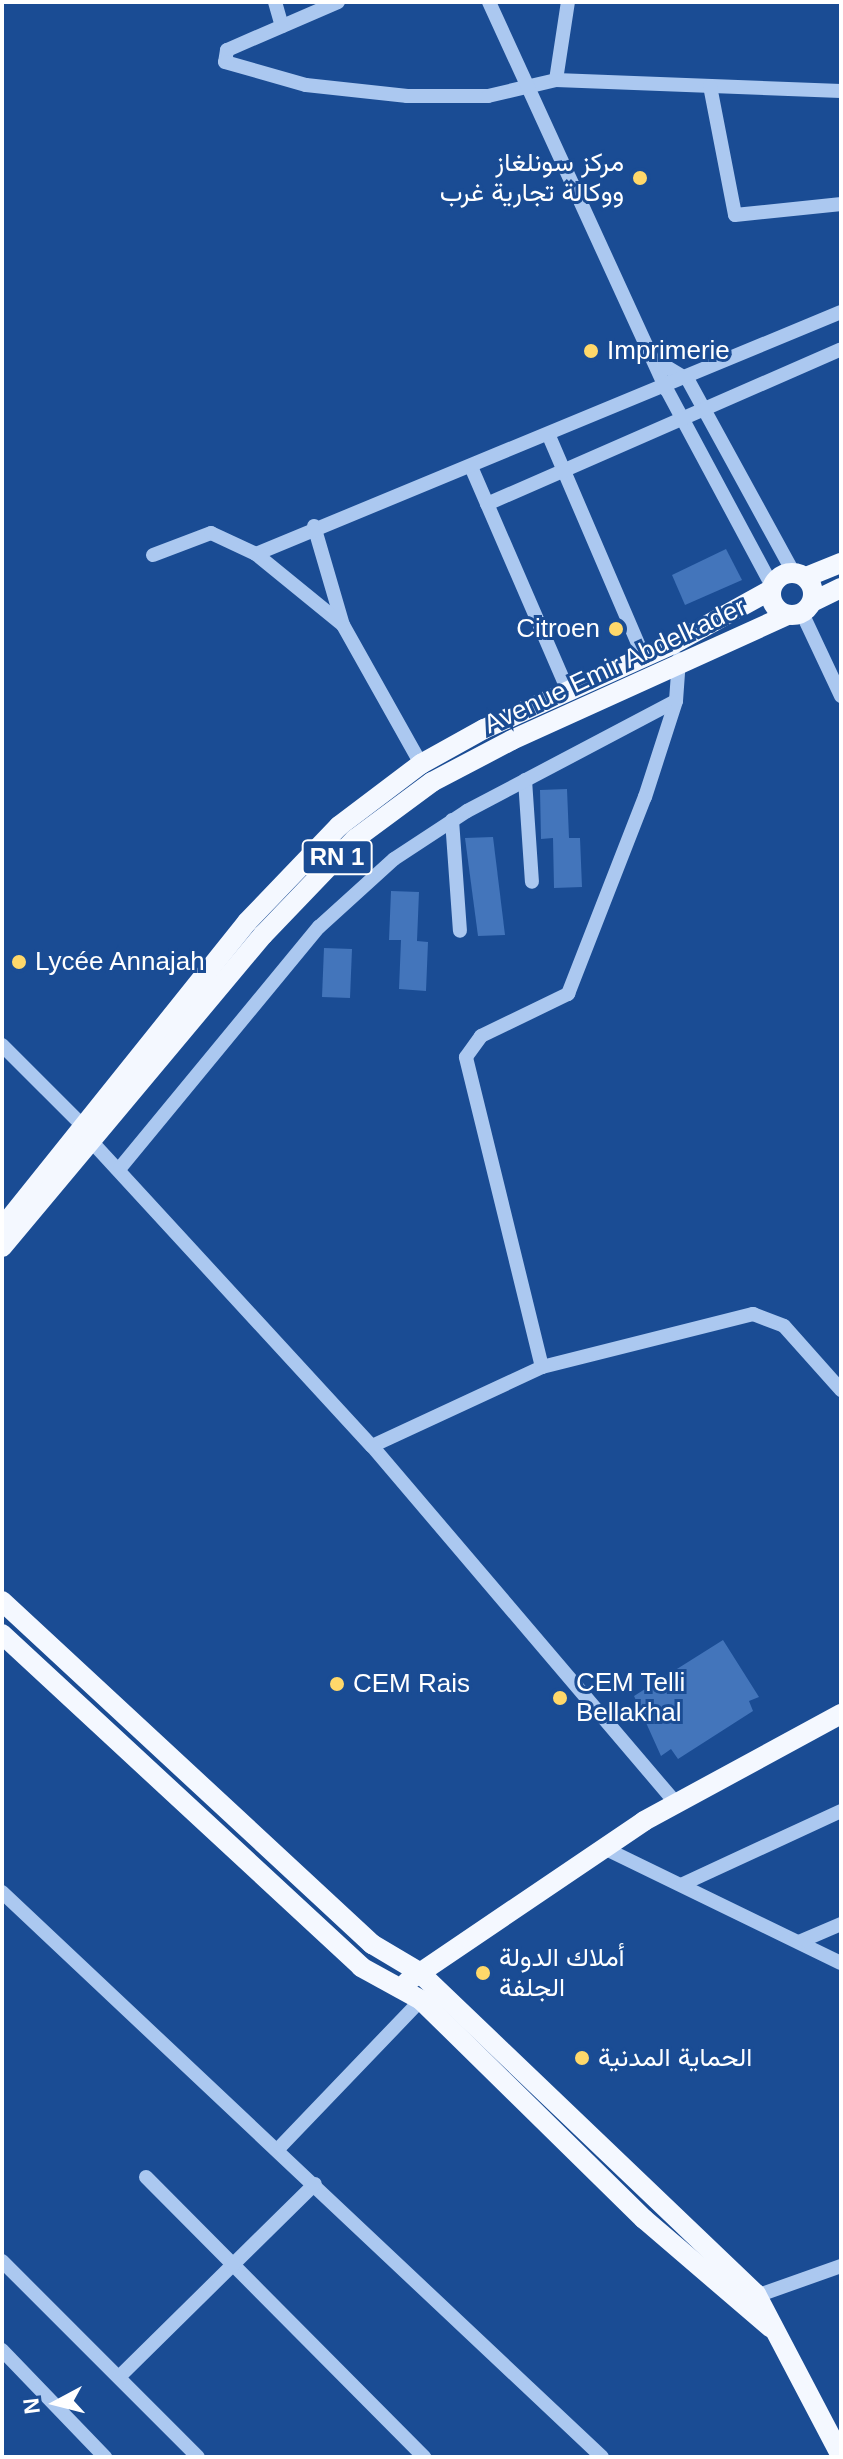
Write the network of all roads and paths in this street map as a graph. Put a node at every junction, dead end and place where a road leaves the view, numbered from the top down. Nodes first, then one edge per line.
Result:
1 (275, 2) edge
2 (338, 2) edge
3 (489, 2) edge
4 (568, 2) edge
5 (282, 26) junction
6 (556, 80) junction
7 (710, 86) junction
8 (529, 89) junction
9 (841, 91) edge
10 (841, 204) edge
11 (841, 312) edge
12 (841, 349) edge
13 (660, 363) junction
14 (688, 380) junction
15 (667, 390) junction
16 (707, 410) junction
17 (683, 420) junction
18 (549, 436) junction
19 (472, 469) junction
20 (565, 471) junction
21 (487, 504) junction
22 (314, 526) junction
23 (256, 554) junction
24 (153, 555) dead end
25 (841, 563) edge
26 (800, 574) junction
27 (771, 588) junction
28 (841, 588) edge
29 (800, 610) junction
30 (343, 625) junction
31 (677, 654) junction
32 (643, 655) junction
33 (567, 689) junction
34 (841, 696) edge
35 (676, 701) junction
36 (421, 764) junction
37 (525, 780) junction
38 (452, 820) junction
39 (532, 882) dead end
40 (460, 931) dead end
41 (2, 1045) edge
42 (88, 1134) junction
43 (120, 1168) junction
44 (2, 1228) edge
45 (2, 1247) edge
46 (542, 1367) junction
47 (841, 1390) edge
48 (372, 1446) junction
49 (2, 1601) edge
50 (2, 1634) edge
51 (841, 1714) edge
52 (675, 1802) junction
53 (841, 1811) edge
54 (604, 1848) junction
55 (683, 1884) junction
56 (2, 1892) edge
57 (841, 1924) edge
58 (799, 1942) junction
59 (841, 1963) edge
60 (419, 1972) junction
61 (399, 1989) junction
62 (421, 2000) junction
63 (280, 2147) junction
64 (146, 2177) dead end
65 (315, 2184) junction
66 (651, 2212) junction
67 (2, 2261) edge
68 (233, 2261) junction
69 (841, 2266) edge
70 (756, 2294) junction
71 (738, 2307) junction
72 (771, 2328) junction
73 (2, 2350) edge
74 (119, 2377) junction
75 (841, 2456) edge
76 (105, 2457) edge
77 (198, 2457) edge
78 (424, 2457) edge
79 (602, 2457) edge

1 - 5 street
2 - 5 street
3 - 8 street
4 - 6 street
5 - 8 street
6 - 7 street
6 - 8 street
7 - 9 street
7 - 10 street
8 - 13 street
11 - 14 street
12 - 16 street
13 - 14 street
13 - 15 street
14 - 15 street
14 - 16 street
15 - 17 street
15 - 18 street
16 - 17 street
16 - 26 street
17 - 20 street
17 - 27 street
18 - 19 street
18 - 20 street
19 - 21 street
19 - 22 street
20 - 21 street
20 - 32 street
21 - 33 street
22 - 23 street
22 - 30 street
23 - 24 street
23 - 30 street
25 - 26 main road
26 - 27 main road, Avenue Emir Abdelkader
26 - 29 main road
27 - 29 main road
27 - 31 main road, Avenue Emir Abdelkader / RN 1
28 - 29 main road, Avenue Emir Abdelkader / RN 1
29 - 31 main road, Avenue Emir Abdelkader / RN 1
29 - 34 street
30 - 36 street
31 - 32 main road, Avenue Emir Abdelkader / RN 1
31 - 35 street
31 - 42 main road, Avenue Emir Abdelkader / RN 1
32 - 33 main road, Avenue Emir Abdelkader / RN 1
33 - 36 main road, Avenue Emir Abdelkader / RN 1
35 - 37 street
35 - 46 street
36 - 42 main road, Avenue Emir Abdelkader / RN 1
37 - 38 street
37 - 39 street
38 - 40 street
38 - 43 street
41 - 42 street
42 - 43 street
42 - 44 main road, Avenue Emir Abdelkader / RN 1
42 - 45 main road, Avenue Emir Abdelkader / RN 1
43 - 48 street
46 - 47 street
46 - 48 street
48 - 52 street
49 - 60 main road
50 - 61 main road
51 - 52 main road
52 - 54 main road
53 - 55 street
54 - 55 street
54 - 60 main road
55 - 58 street
56 - 63 street
57 - 58 street
58 - 59 street
60 - 61 main road
60 - 66 main road
61 - 62 main road
62 - 63 street
62 - 66 main road
63 - 65 street
64 - 68 street
65 - 68 street
65 - 79 street
66 - 70 main road
66 - 71 main road
67 - 74 street
68 - 74 street
68 - 78 street
69 - 70 street
70 - 71 street
70 - 72 main road
71 - 72 main road
72 - 75 main road
73 - 76 street
74 - 77 street

